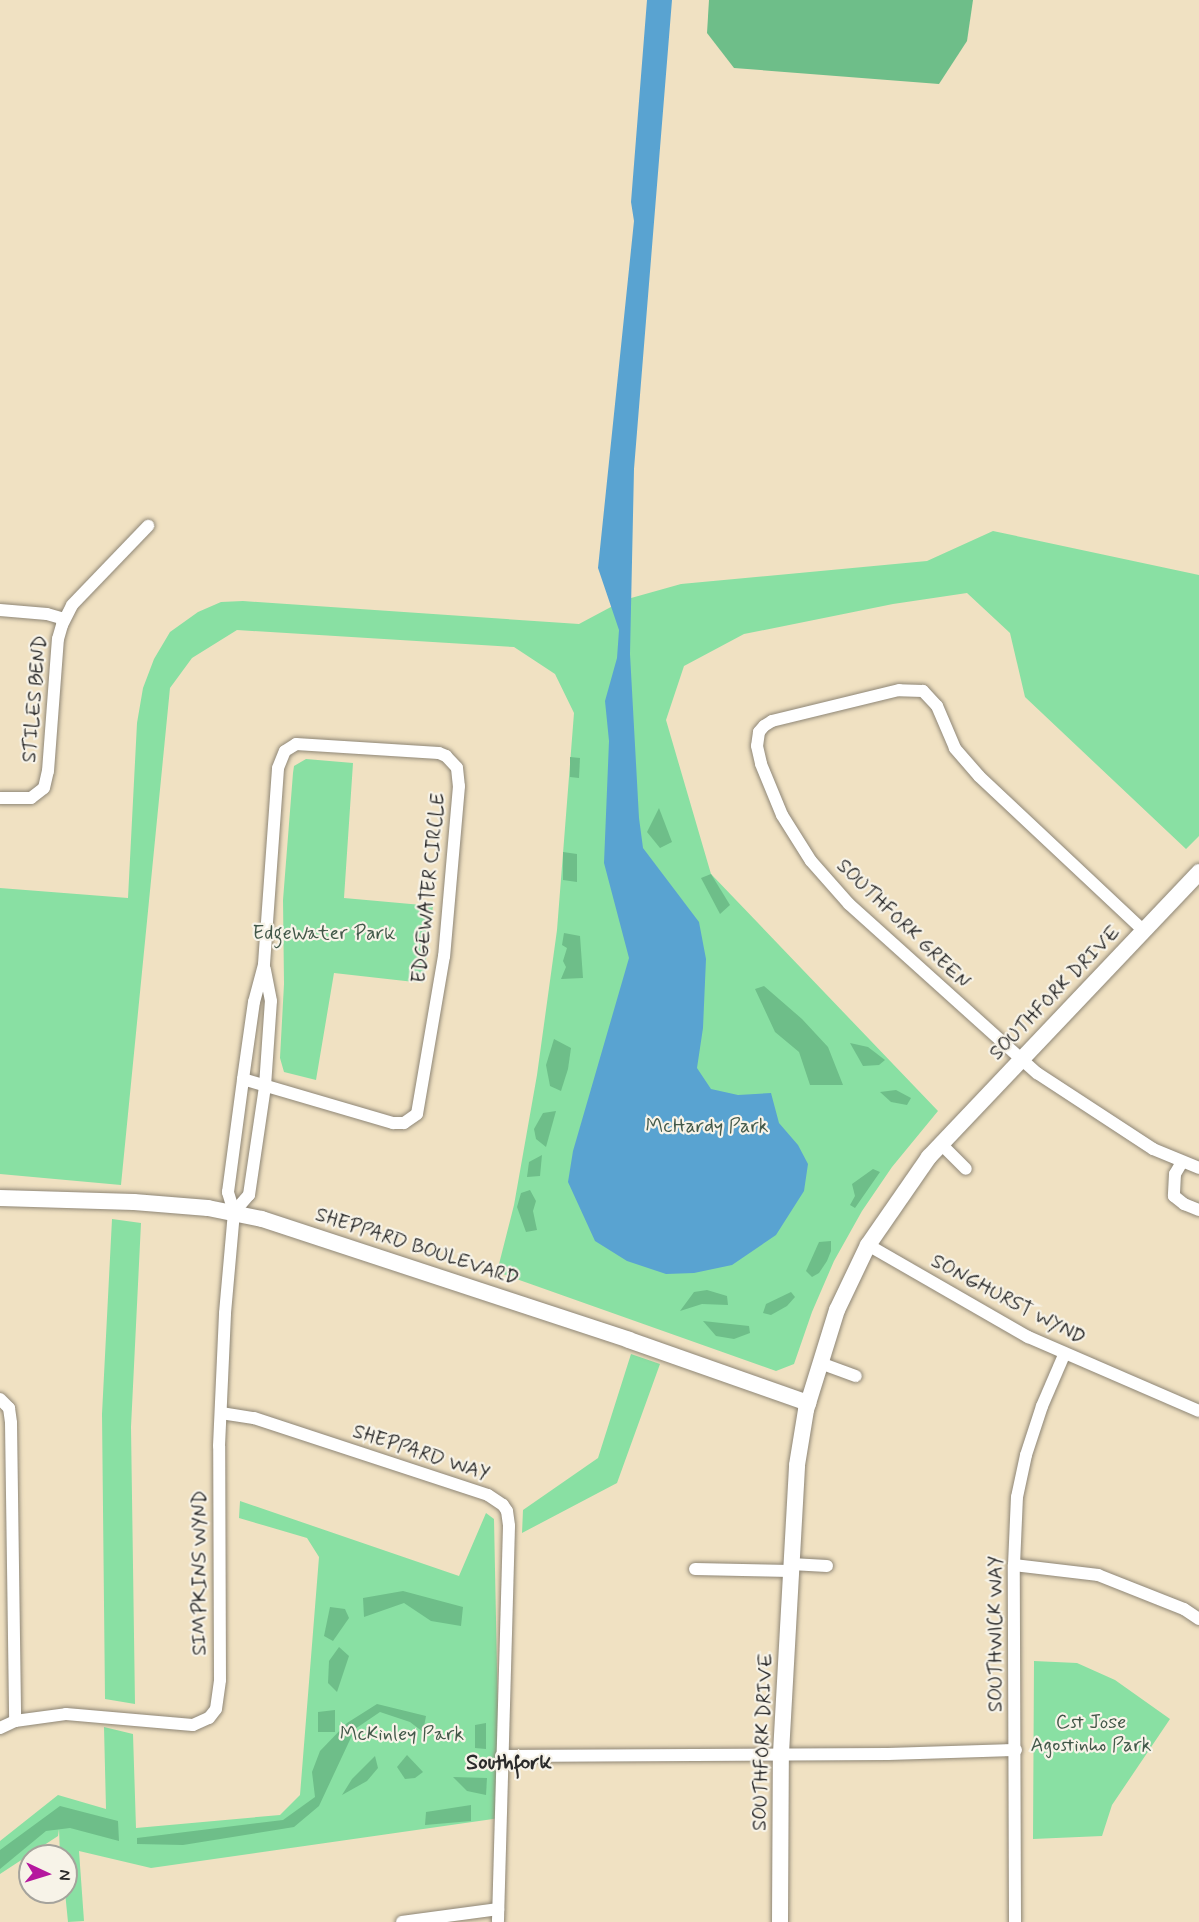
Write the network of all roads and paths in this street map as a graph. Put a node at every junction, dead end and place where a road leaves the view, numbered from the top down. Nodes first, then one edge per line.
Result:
1 (148, 526) dead end
2 (0, 610) edge
3 (64, 620) junction
4 (0, 798) edge
5 (1199, 872) edge
6 (1144, 932) junction
7 (264, 964) junction
8 (1020, 1060) junction
9 (243, 1079) junction
10 (265, 1086) junction
11 (941, 1144) junction
12 (1182, 1162) junction
13 (1199, 1168) edge
14 (966, 1169) dead end
15 (0, 1198) edge
16 (1199, 1210) edge
17 (234, 1212) junction
18 (868, 1245) junction
19 (1064, 1354) junction
20 (820, 1363) junction
21 (855, 1376) dead end
22 (0, 1399) edge
23 (808, 1403) junction
24 (1199, 1411) edge
25 (221, 1413) junction
26 (1014, 1565) junction
27 (827, 1566) dead end
28 (790, 1568) junction
29 (695, 1569) dead end
30 (1199, 1619) edge
31 (15, 1721) junction
32 (0, 1728) edge
33 (1016, 1750) junction
34 (781, 1753) junction
35 (501, 1756) junction
36 (498, 1909) junction
37 (402, 1922) edge
38 (498, 1922) edge
39 (780, 1922) edge
40 (1016, 1922) edge

1 - 3 street, STILES BEND
2 - 3 street
3 - 4 street, STILES BEND
5 - 6 street, SOUTHFORK DRIVE
6 - 8 street, SOUTHFORK DRIVE
6 - 8 street, SOUTHFORK GREEN
7 - 9 street
7 - 10 street
7 - 10 street, EDGEWATER CIRCLE
8 - 11 street, SOUTHFORK DRIVE
8 - 12 street
9 - 10 street, EDGEWATER CIRCLE
9 - 17 street
10 - 17 street
11 - 14 street
11 - 18 street, SOUTHFORK DRIVE
12 - 13 street
12 - 16 street
15 - 17 street, SHEPPARD BOULEVARD
17 - 23 street, SHEPPARD BOULEVARD
17 - 25 street, SIMPKINS WYND
18 - 19 street, SONGHURST WYND
18 - 20 street, SOUTHFORK DRIVE
19 - 24 street, SONGHURST WYND
19 - 26 street, SOUTHWICK WAY
20 - 21 street
20 - 23 street, SOUTHFORK DRIVE
22 - 31 street
23 - 28 street, SOUTHFORK DRIVE
25 - 31 street, SIMPKINS WYND
25 - 35 street, SHEPPARD WAY
26 - 30 street
26 - 33 street, SOUTHWICK WAY
27 - 28 street
28 - 29 street
28 - 34 street, SOUTHFORK DRIVE
31 - 32 street, SIMPKINS WYND
33 - 34 street
33 - 40 street, SOUTHWICK WAY
34 - 35 street
34 - 39 street, SOUTHFORK DRIVE
35 - 36 street
36 - 37 street
36 - 38 street

